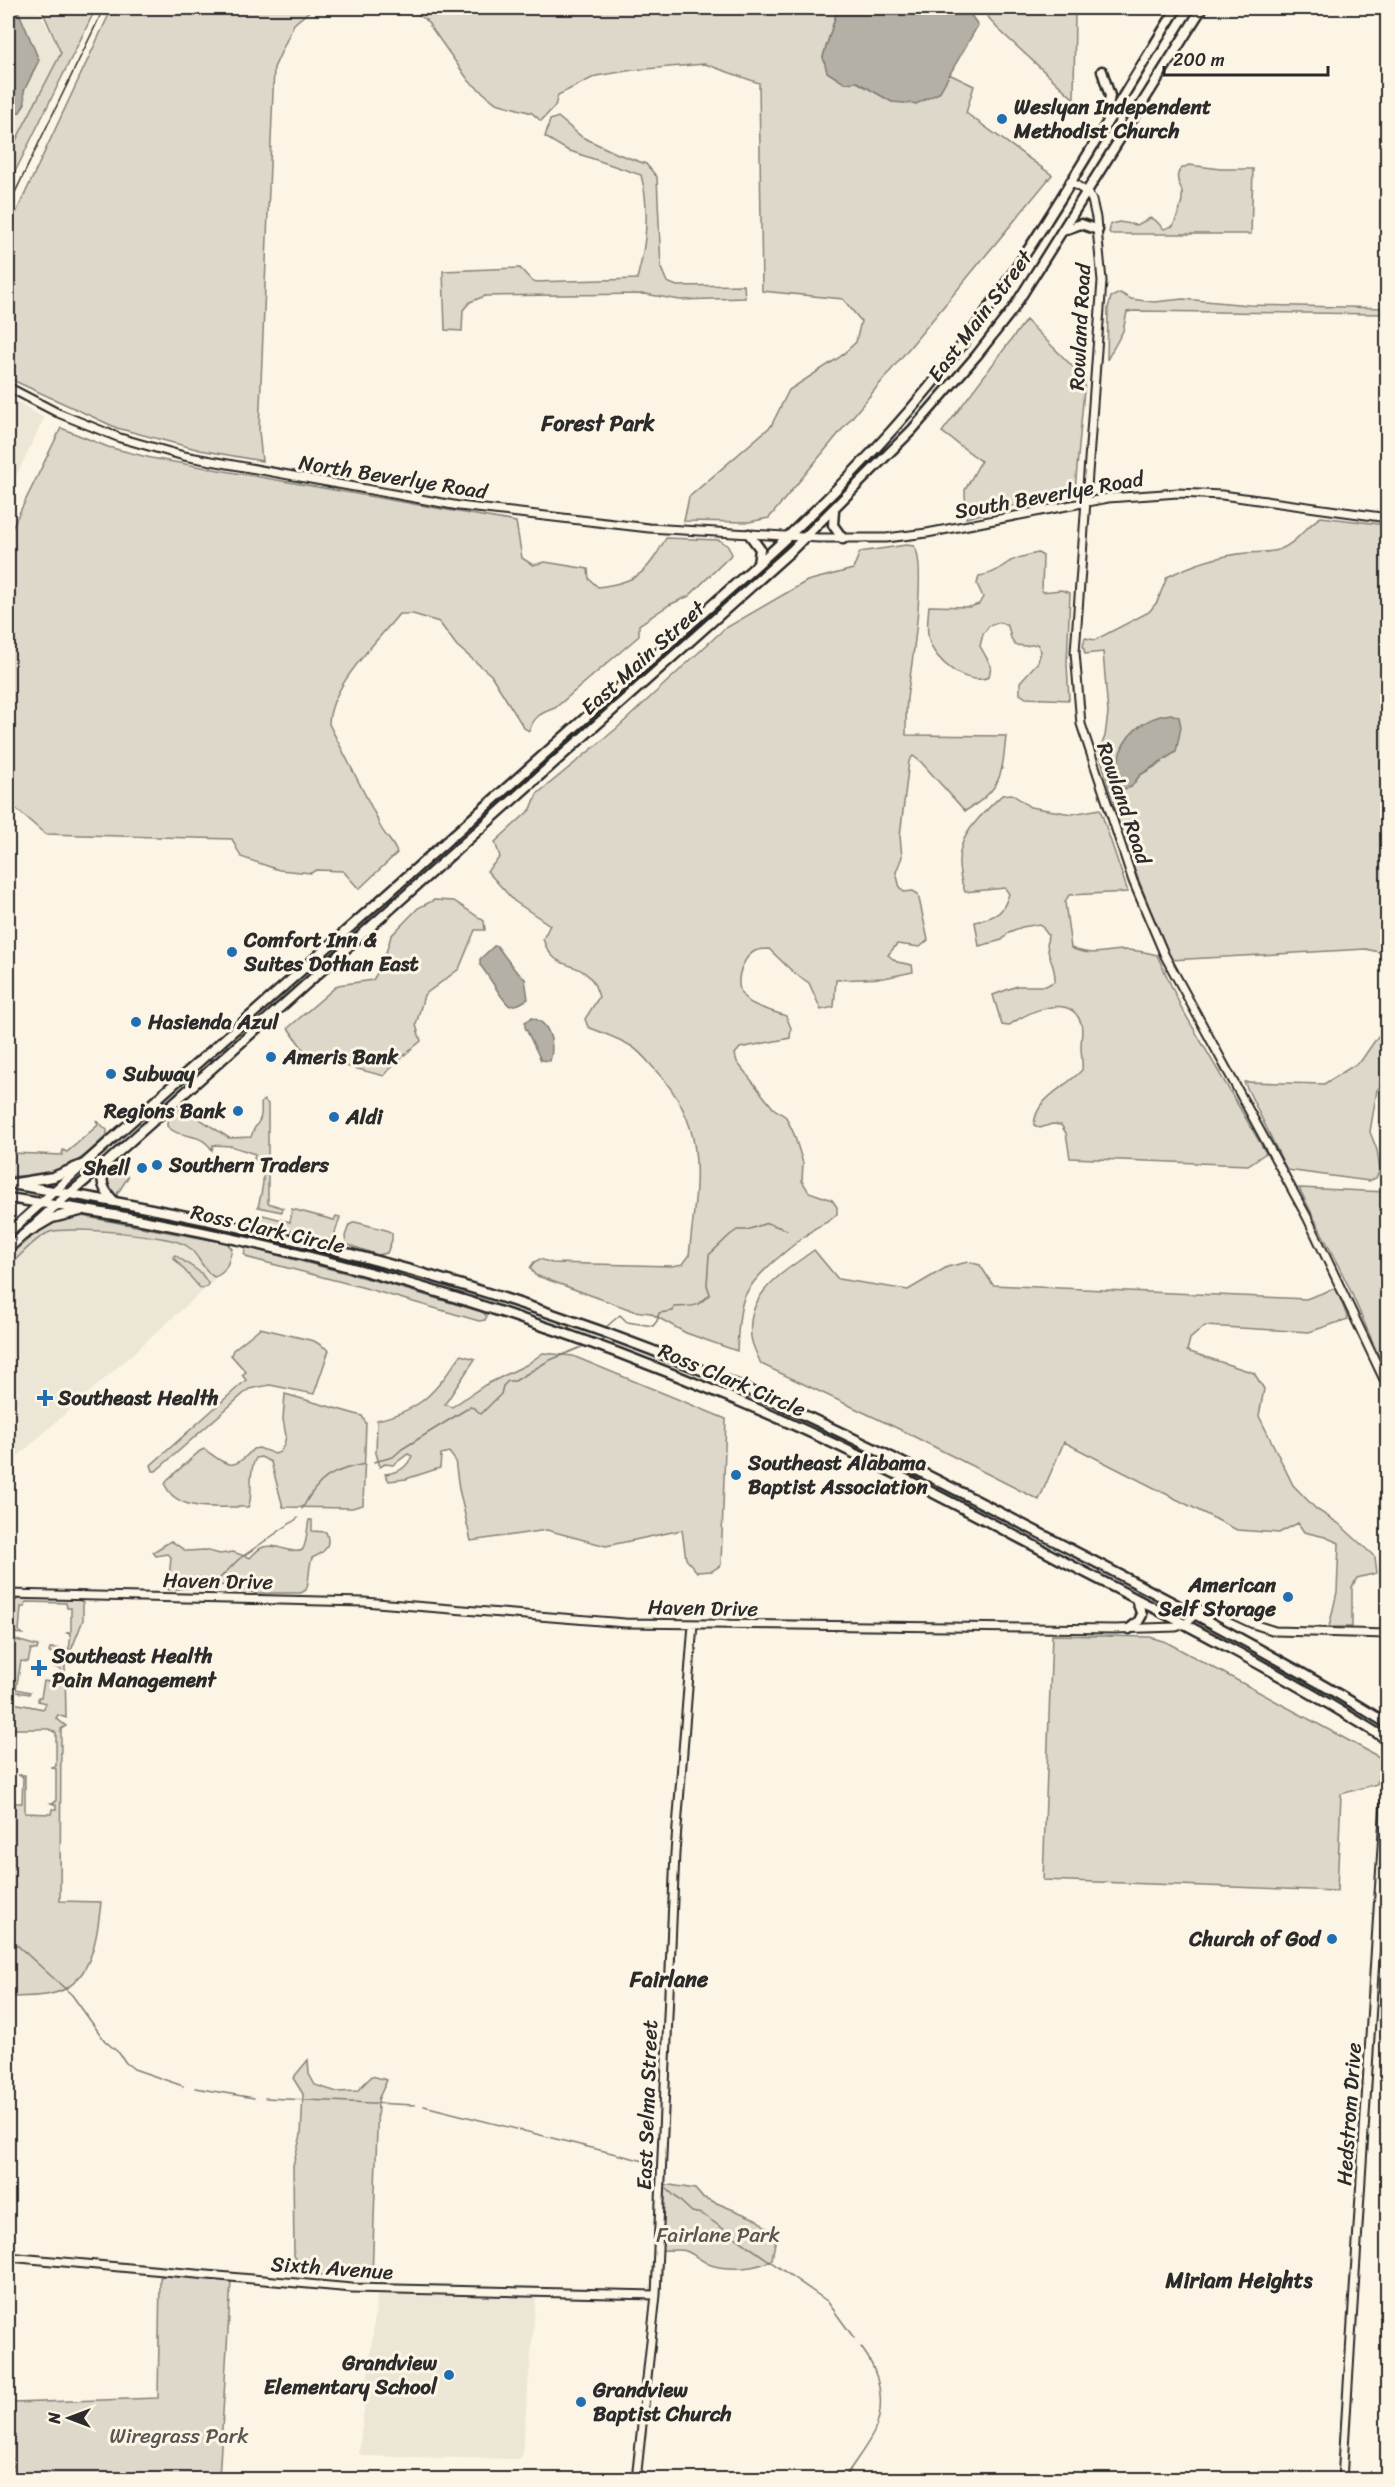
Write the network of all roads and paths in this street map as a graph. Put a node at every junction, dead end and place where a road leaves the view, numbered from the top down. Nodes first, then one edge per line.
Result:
1 (1177, 8) edge
2 (1202, 8) edge
3 (1102, 71) dead end
4 (1103, 127) junction
5 (1070, 181) junction
6 (1088, 193) junction
7 (1098, 230) junction
8 (1064, 231) junction
9 (8, 387) edge
10 (1085, 501) junction
11 (834, 510) junction
12 (1388, 518) edge
13 (748, 534) junction
14 (788, 537) junction
15 (805, 538) junction
16 (843, 539) junction
17 (758, 564) junction
18 (84, 1164) junction
19 (105, 1164) junction
20 (8, 1184) edge
21 (55, 1191) junction
22 (69, 1193) junction
23 (8, 1198) edge
24 (115, 1201) junction
25 (42, 1203) junction
26 (57, 1205) junction
27 (87, 1210) junction
28 (8, 1214) edge
29 (8, 1222) edge
30 (246, 1227) junction
31 (8, 1233) edge
32 (23, 1235) junction
33 (242, 1240) junction
34 (8, 1249) edge
35 (505, 1299) junction
36 (514, 1302) junction
37 (481, 1305) junction
38 (495, 1310) junction
39 (1388, 1388) edge
40 (842, 1432) junction
41 (836, 1445) junction
42 (1032, 1529) junction
43 (1026, 1541) junction
44 (8, 1593) edge
45 (1136, 1599) junction
46 (1194, 1614) junction
47 (693, 1624) junction
48 (1185, 1624) junction
49 (1129, 1629) junction
50 (1388, 1634) edge
51 (1388, 1724) edge
52 (1388, 1740) edge
53 (1388, 1752) edge
54 (8, 2257) edge
55 (656, 2295) junction
56 (636, 2480) edge
57 (1342, 2480) edge

1 - 4 highway, East Main Street
2 - 6 highway, East Main Street
3 - 4 highway
4 - 5 highway, East Main Street
5 - 6 street
5 - 14 highway, East Main Street
6 - 7 street, Rowland Road
6 - 8 highway, East Main Street
7 - 8 highway
7 - 10 street, Rowland Road
8 - 11 highway, East Main Street
9 - 13 street, North Beverlye Road
10 - 12 street, South Beverlye Road
10 - 16 street, South Beverlye Road
10 - 39 street, Rowland Road
11 - 15 highway, East Main Street
11 - 16 highway
13 - 14 street, North Beverlye Road
13 - 17 highway
14 - 15 street, South Beverlye Road
14 - 17 highway, East Main Street
15 - 16 street, South Beverlye Road
15 - 19 highway, East Main Street
17 - 18 highway, East Main Street
18 - 20 highway
18 - 21 main road, East Main Street
19 - 22 highway, East Main Street
19 - 24 highway
20 - 21 highway, Ross Clark Circle
21 - 22 highway, Ross Clark Circle
21 - 25 main road, East Main Street
22 - 24 highway, Ross Clark Circle
22 - 26 highway, East Main Street
23 - 25 highway, Ross Clark Circle
24 - 30 highway, Ross Clark Circle
25 - 26 highway, Ross Clark Circle
25 - 31 main road, East Main Street
26 - 27 highway, Ross Clark Circle
26 - 32 main road, East Main Street
27 - 32 highway
27 - 33 highway, Ross Clark Circle
28 - 29 highway
30 - 33 highway
30 - 35 highway, Ross Clark Circle
32 - 34 main road, East Main Street
33 - 37 highway, Ross Clark Circle
35 - 36 highway, Ross Clark Circle
35 - 37 highway
36 - 38 highway
36 - 40 highway, Ross Clark Circle
37 - 38 highway, Ross Clark Circle
38 - 41 highway, Ross Clark Circle
40 - 41 highway
40 - 42 highway, Ross Clark Circle
41 - 43 highway, Ross Clark Circle
42 - 43 highway
42 - 46 highway, Ross Clark Circle
43 - 45 highway, Ross Clark Circle
44 - 47 street, Haven Drive
45 - 48 highway, Ross Clark Circle
45 - 49 highway
46 - 48 street
46 - 50 street
46 - 51 highway, Ross Clark Circle
47 - 49 street, Haven Drive
47 - 55 street, East Selma Street
48 - 49 street, Haven Drive
48 - 52 highway, Ross Clark Circle
53 - 57 street, Hedstrom Drive
54 - 55 street, Sixth Avenue
55 - 56 street, East Selma Street

